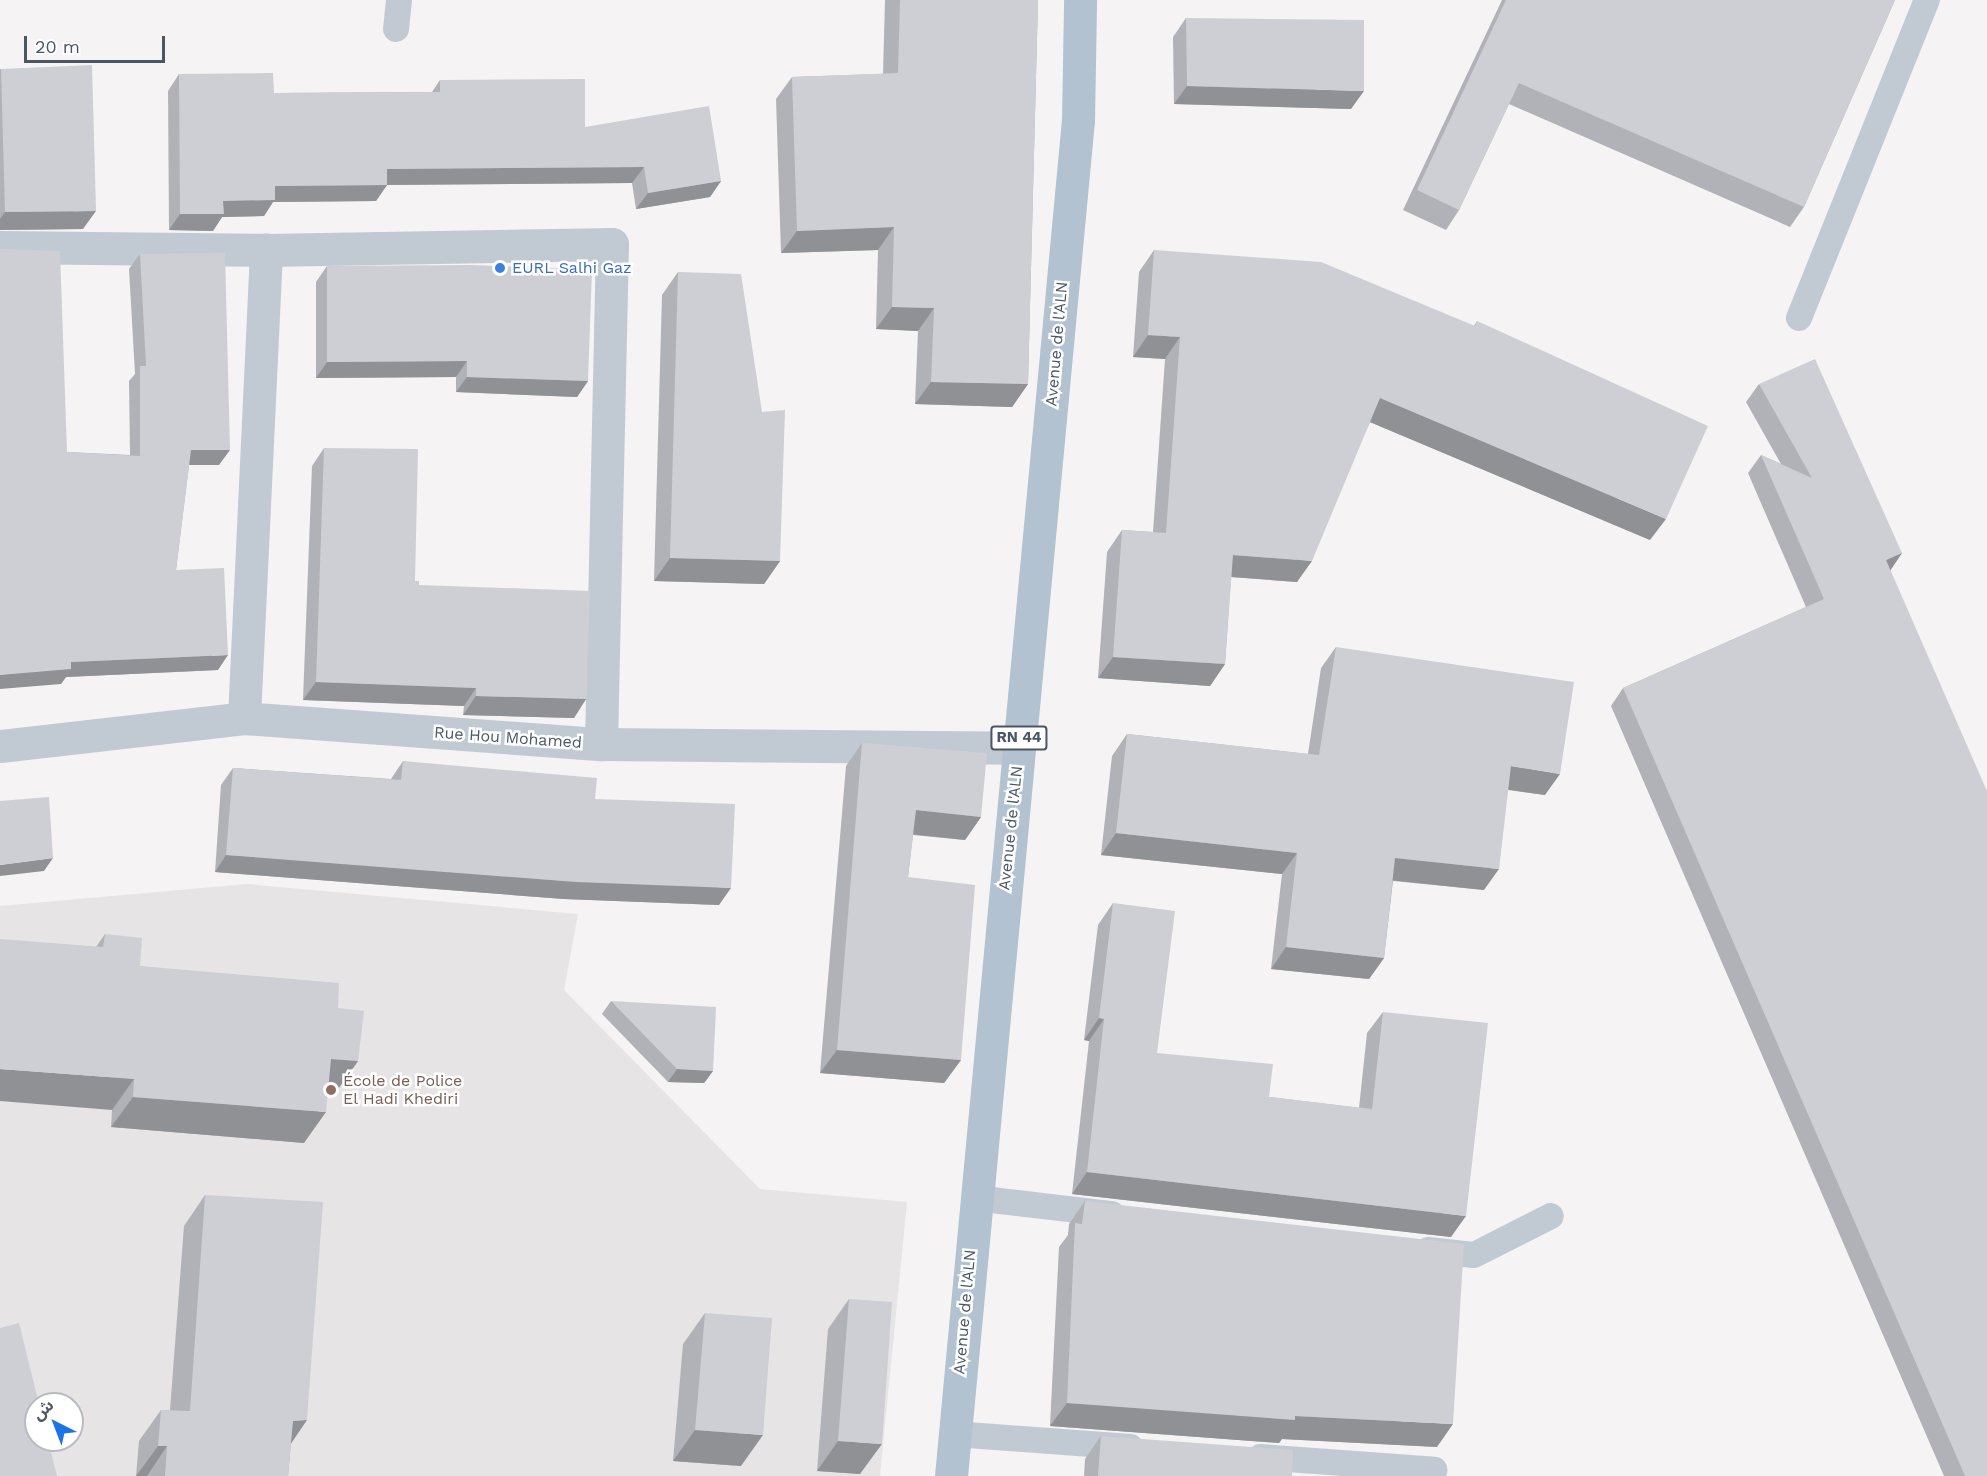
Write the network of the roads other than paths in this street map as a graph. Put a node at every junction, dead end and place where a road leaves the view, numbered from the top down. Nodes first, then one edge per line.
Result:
1 (399, 0) edge
2 (1080, 0) edge
3 (1927, 0) edge
4 (396, 29) dead end
5 (0, 247) edge
6 (266, 250) junction
7 (1799, 318) dead end
8 (244, 718) junction
9 (601, 744) junction
10 (0, 746) edge
11 (1018, 748) junction
12 (975, 1198) junction
13 (1551, 1216) dead end
14 (1141, 1217) edge
15 (1402, 1247) edge
16 (954, 1434) junction
17 (1154, 1449) edge
18 (1236, 1455) edge
19 (1435, 1470) dead end
20 (951, 1476) edge

1 - 4 lane
2 - 11 main road, Avenue de l'ALN / RN 44
3 - 7 lane
5 - 6 street
6 - 8 street
6 - 9 street
8 - 9 street, Rue Hou Mohamed
8 - 10 street, Rue Hou Mohamed
9 - 11 street, Rue Hou Mohamed
11 - 12 main road, Avenue de l'ALN / RN 44
12 - 14 lane
12 - 16 main road, Avenue de l'ALN / RN 44
13 - 15 lane
16 - 17 lane
16 - 20 main road, Avenue de l'ALN / RN 44
18 - 19 lane

